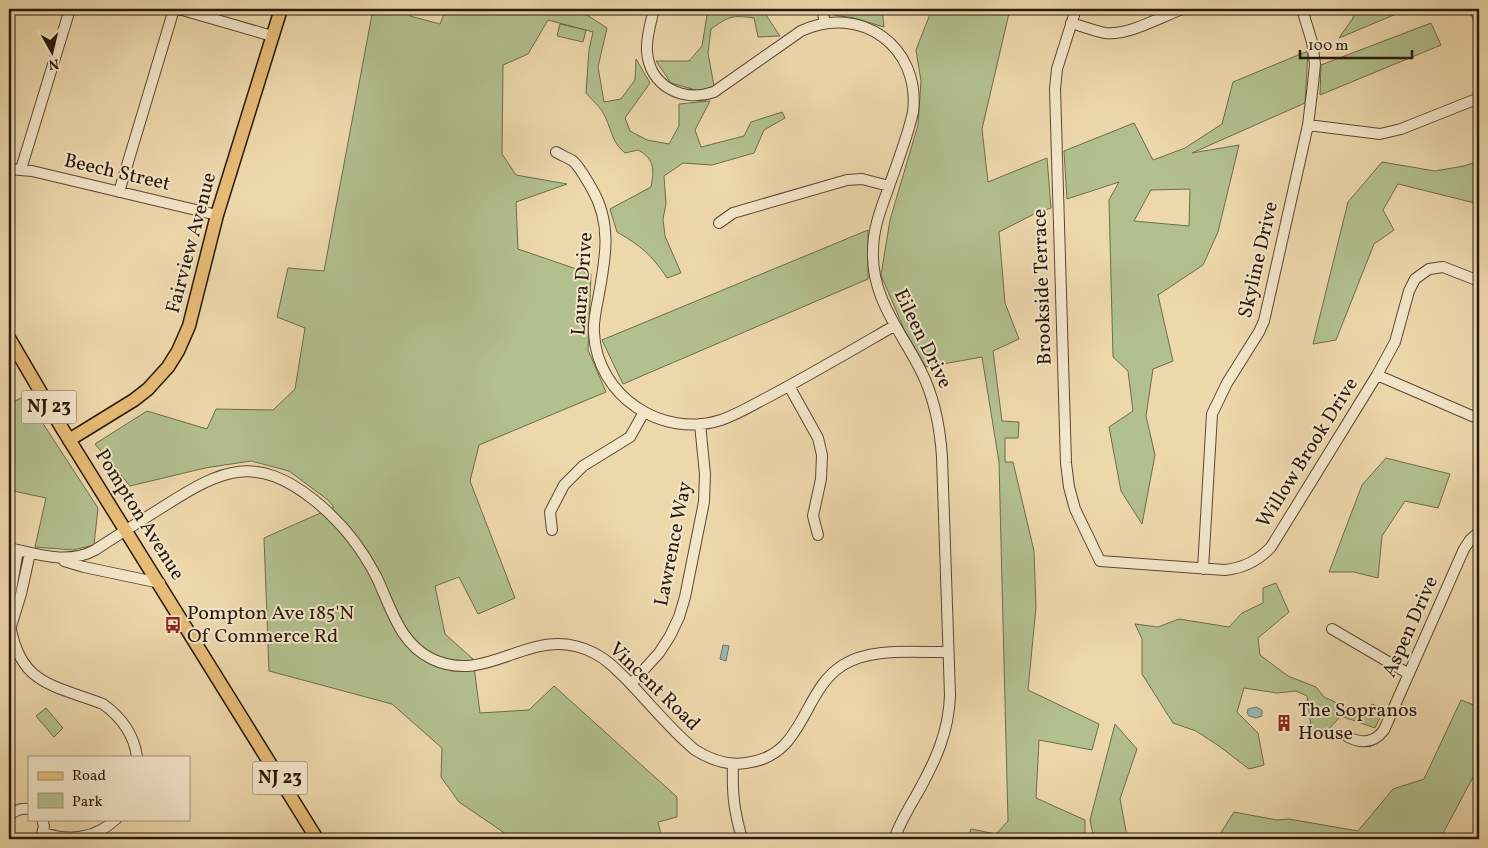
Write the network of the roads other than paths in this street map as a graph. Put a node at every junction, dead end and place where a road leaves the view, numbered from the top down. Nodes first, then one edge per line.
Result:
1 (70, 9) edge
2 (174, 9) edge
3 (180, 9) edge
4 (282, 9) edge
5 (654, 9) edge
6 (822, 9) edge
7 (1076, 9) edge
8 (1182, 9) edge
9 (1302, 9) edge
10 (1071, 22) junction
11 (825, 23) junction
12 (272, 36) junction
13 (1479, 98) edge
14 (1308, 125) junction
15 (556, 152) dead end
16 (9, 169) edge
17 (21, 170) junction
18 (889, 186) junction
19 (119, 192) junction
20 (217, 215) junction
21 (719, 223) dead end
22 (1479, 281) edge
23 (894, 326) junction
24 (9, 338) edge
25 (1377, 374) junction
26 (789, 386) junction
27 (644, 412) junction
28 (1479, 419) edge
29 (700, 424) junction
30 (69, 440) junction
31 (126, 530) junction
32 (552, 530) dead end
33 (1479, 532) edge
34 (818, 535) dead end
35 (13, 549) edge
36 (30, 553) junction
37 (54, 558) junction
38 (1100, 561) joint
39 (1203, 569) junction
40 (160, 583) junction
41 (9, 602) edge
42 (9, 617) edge
43 (1332, 629) dead end
44 (10, 630) junction
45 (948, 652) junction
46 (1409, 674) junction
47 (631, 684) junction
48 (1348, 737) dead end
49 (137, 756) edge
50 (733, 764) junction
51 (28, 809) edge
52 (9, 816) edge
53 (42, 820) edge
54 (115, 820) edge
55 (42, 836) edge
56 (317, 839) edge
57 (742, 839) edge
58 (894, 839) edge

1 - 17 street
2 - 19 street
3 - 12 street
4 - 12 main road, Fairview Avenue
5 - 11 street, Eileen Drive
6 - 11 street
7 - 10 street, Brookside Terrace
8 - 10 street
9 - 14 street, Skyline Drive
10 - 38 street, Brookside Terrace
11 - 18 street, Eileen Drive
12 - 20 main road, Fairview Avenue
13 - 14 street
14 - 39 street, Skyline Drive
15 - 27 street, Laura Drive
16 - 17 street, Beech Street
17 - 19 street, Beech Street
18 - 21 street
18 - 23 street, Eileen Drive
19 - 20 street, Beech Street
20 - 30 main road, Fairview Avenue
22 - 25 street, Willow Brook Drive
23 - 26 street, Laura Drive
23 - 45 street, Eileen Drive
24 - 30 main road, Pompton Avenue / NJ 23
25 - 28 street
25 - 39 street, Willow Brook Drive
26 - 29 street, Laura Drive
26 - 34 street
27 - 29 street, Laura Drive
27 - 32 street
29 - 47 street, Lawrence Way
30 - 31 main road, Pompton Avenue / NJ 23
31 - 37 street, Vincent Road
31 - 40 main road, Pompton Avenue / NJ 23
31 - 47 street, Vincent Road
33 - 46 street, Aspen Drive
35 - 36 street
35 - 41 street
36 - 37 street
36 - 44 street
37 - 40 street
38 - 39 street, Willow Brook Drive
40 - 56 main road, Pompton Avenue / NJ 23
42 - 44 street
43 - 46 street
44 - 49 street
45 - 50 street, Vincent Road
45 - 58 street, Eileen Drive
46 - 48 street, Aspen Drive
47 - 50 street, Vincent Road
50 - 57 street
51 - 52 street
53 - 55 street
54 - 55 street

